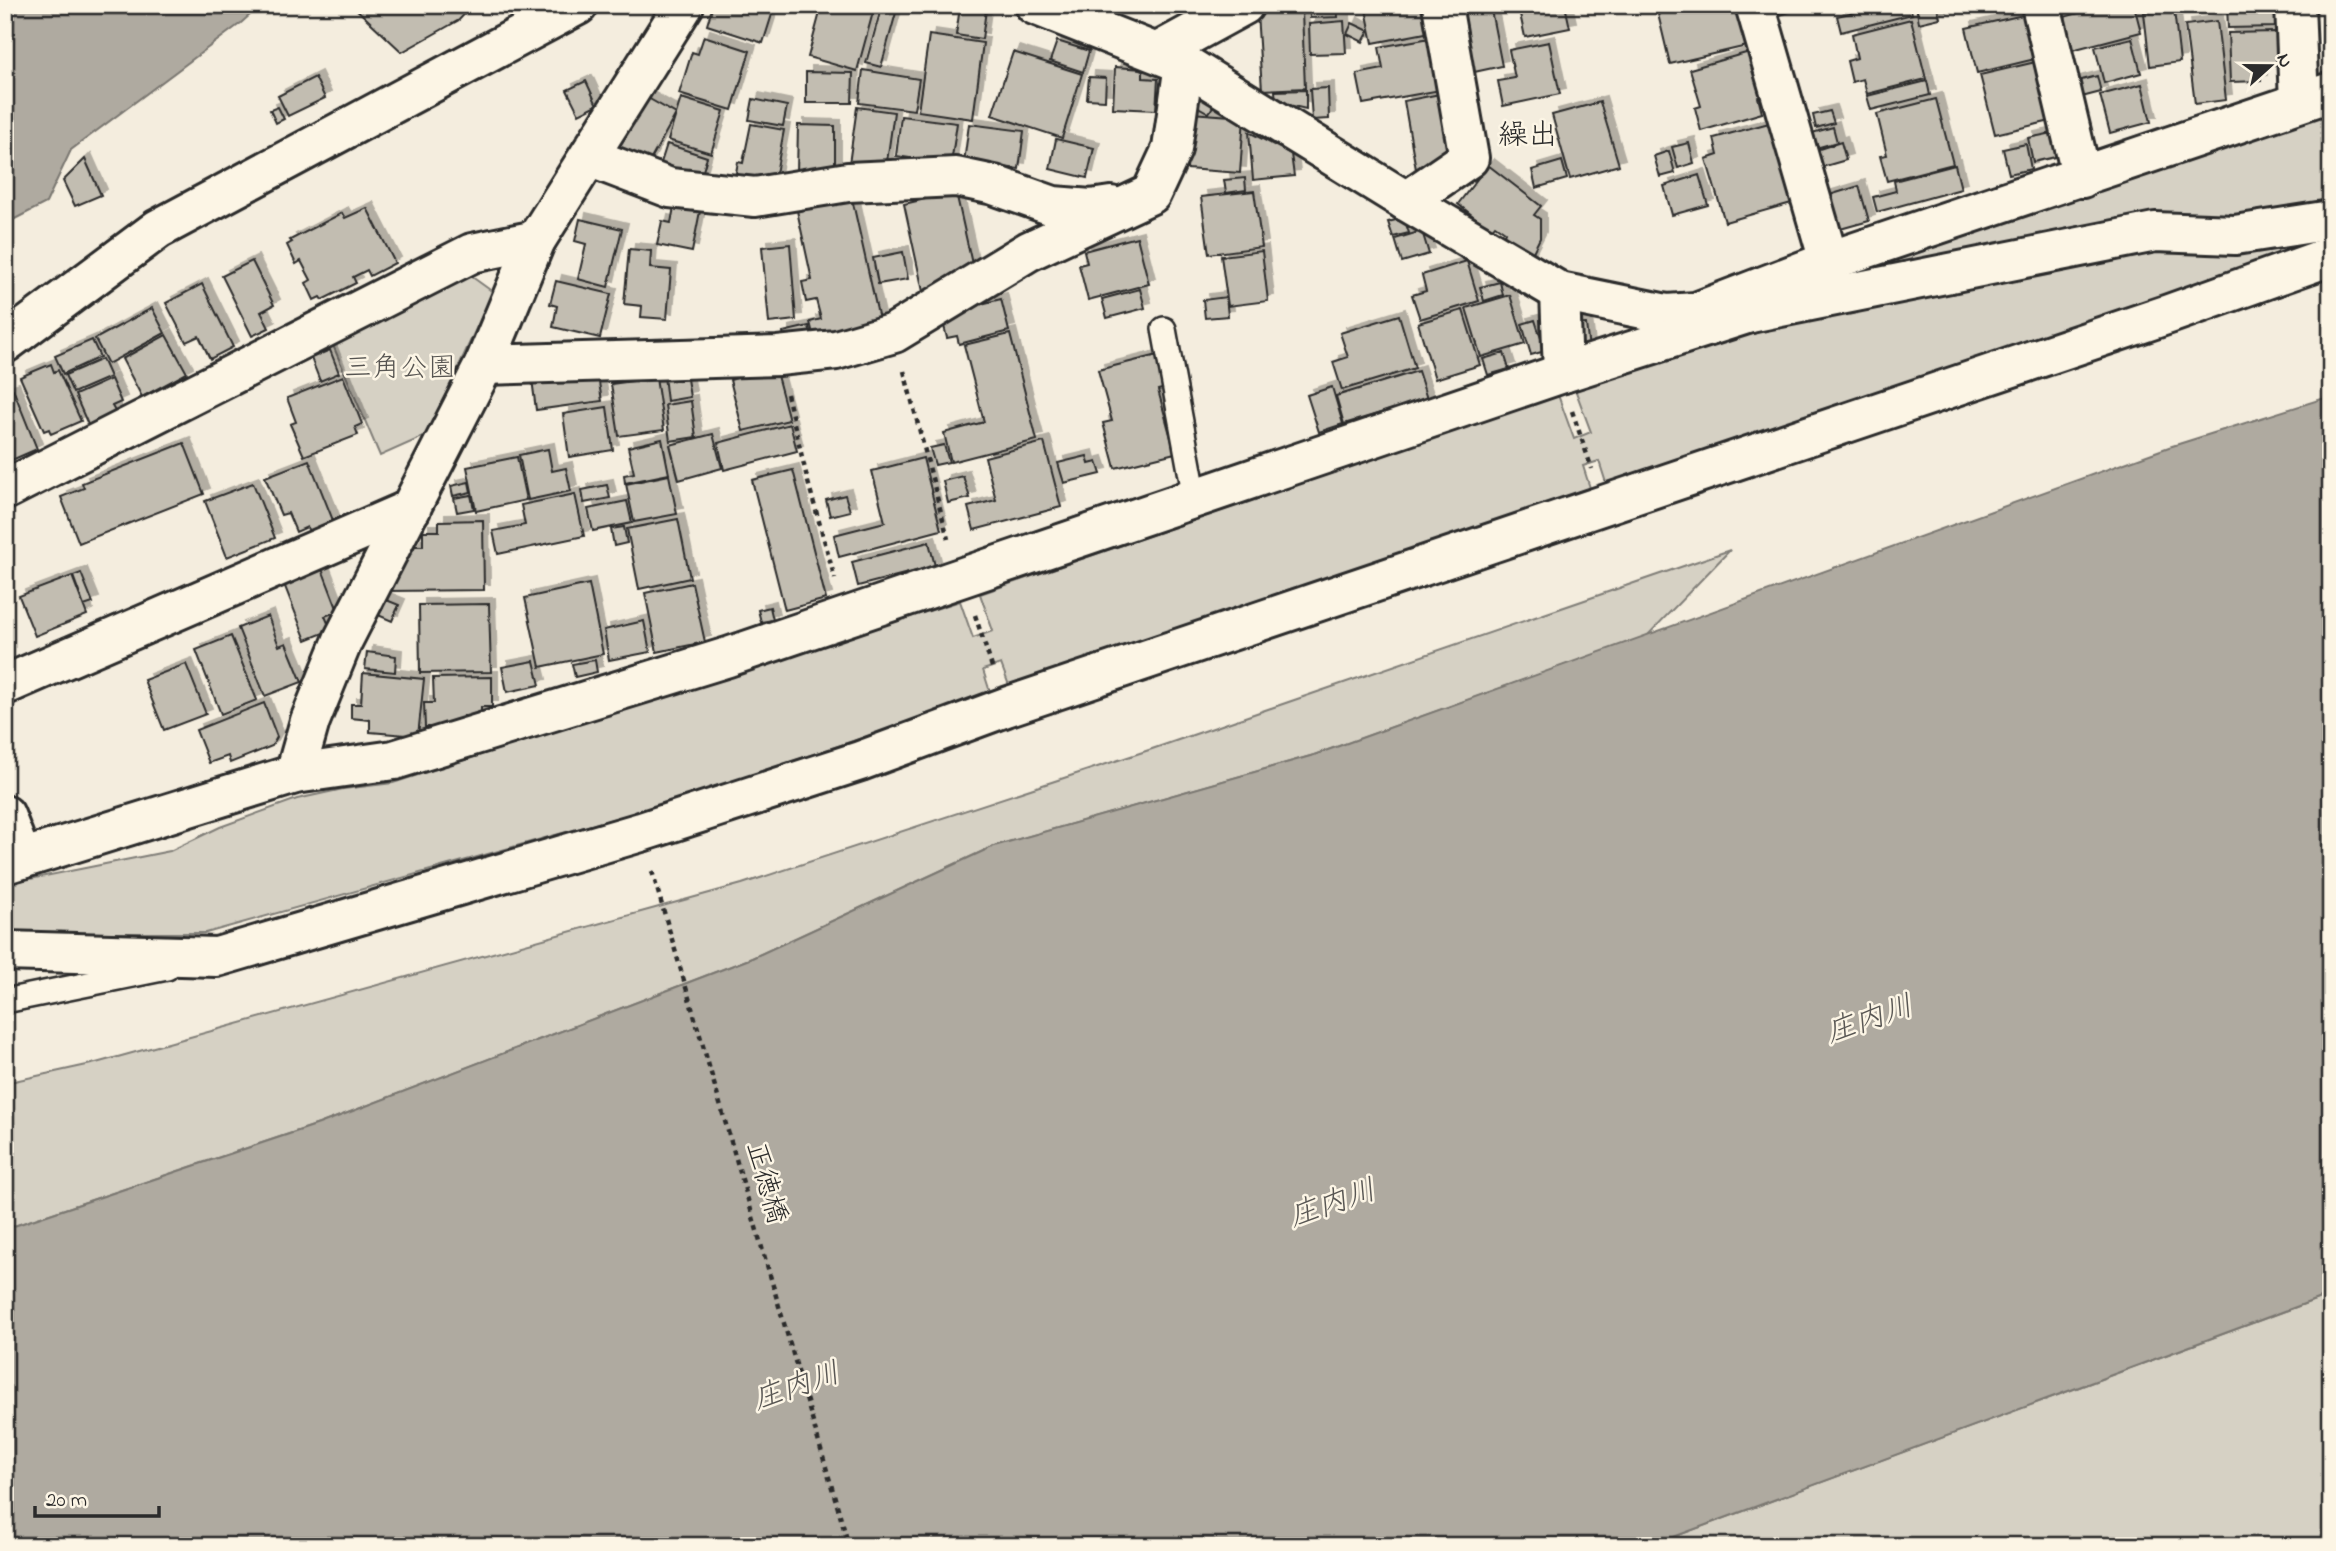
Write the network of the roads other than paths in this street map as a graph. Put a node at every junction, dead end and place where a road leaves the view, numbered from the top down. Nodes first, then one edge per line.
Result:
1 (578, 5) edge
2 (684, 5) edge
3 (1035, 5) edge
4 (1442, 5) edge
5 (1755, 5) edge
6 (2041, 5) edge
7 (2295, 5) edge
8 (1236, 7) edge
9 (1171, 58) junction
10 (2315, 97) edge
11 (590, 157) junction
12 (2082, 177) junction
13 (1406, 201) junction
14 (1134, 202) junction
15 (2331, 220) edge
16 (536, 240) junction
17 (2331, 256) edge
18 (1829, 261) junction
19 (1560, 292) junction
20 (1696, 312) junction
21 (1749, 313) junction
22 (1164, 330) dead end
23 (5, 343) edge
24 (484, 365) junction
25 (1563, 373) junction
26 (5, 489) edge
27 (1195, 498) junction
28 (411, 509) junction
29 (5, 685) edge
30 (295, 774) junction
31 (5, 815) edge
32 (14, 861) edge
33 (5, 951) edge
34 (218, 957) junction
35 (5, 1001) edge

1 - 23 street
2 - 11 street
3 - 9 street
4 - 13 street
5 - 18 street
6 - 12 street
7 - 10 street
8 - 9 street
9 - 13 street
9 - 14 street
10 - 12 street
11 - 14 street
11 - 16 street
12 - 18 street
13 - 19 street
14 - 24 street
15 - 21 street
16 - 24 street
16 - 26 street
17 - 34 street
18 - 20 street
19 - 20 street
19 - 25 street
20 - 21 street
21 - 25 street
22 - 27 lane
24 - 28 street
25 - 27 street
27 - 30 street
28 - 29 street
28 - 30 street
30 - 32 street
31 - 32 street
33 - 34 street
34 - 35 lane

